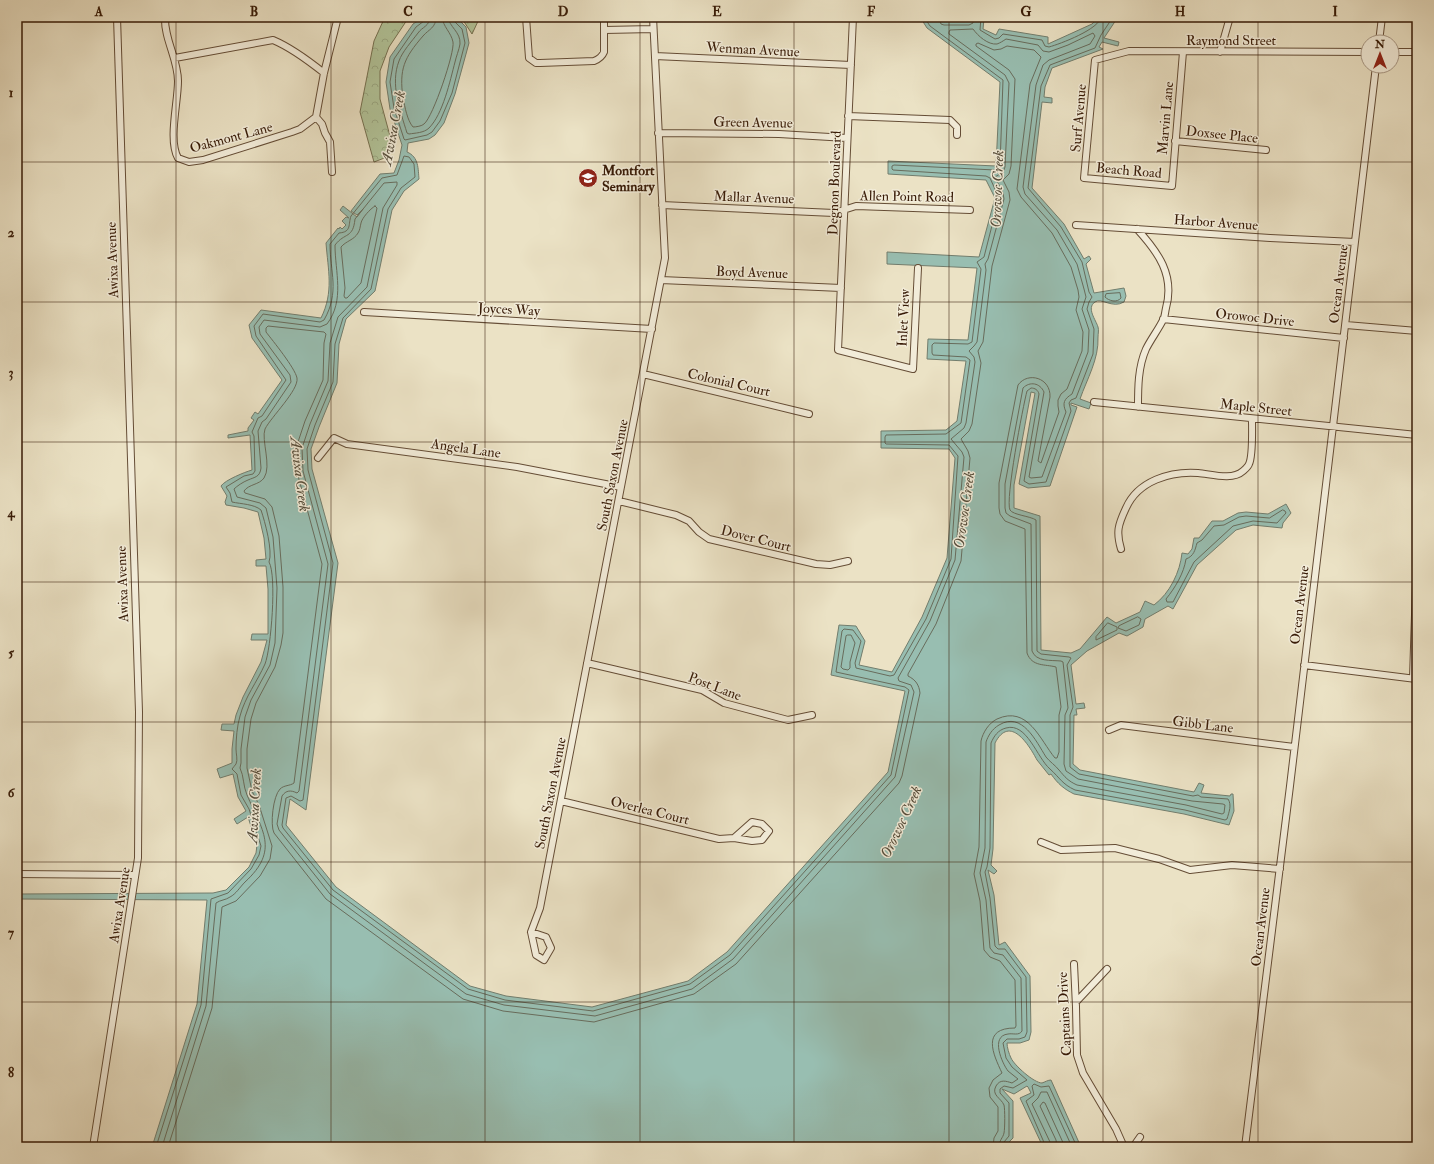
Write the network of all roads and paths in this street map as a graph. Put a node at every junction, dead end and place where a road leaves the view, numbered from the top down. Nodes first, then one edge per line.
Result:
1 (117, 17) edge
2 (165, 17) edge
3 (338, 17) edge
4 (526, 17) edge
5 (604, 17) edge
6 (653, 17) edge
7 (853, 17) edge
8 (1230, 17) edge
9 (1382, 17) edge
10 (653, 29) junction
11 (605, 30) junction
12 (1380, 34) edge
13 (1183, 52) junction
14 (1220, 52) junction
15 (1360, 52) edge
16 (1400, 52) edge
17 (1417, 52) edge
18 (655, 56) junction
19 (175, 58) junction
20 (1095, 60) joint
21 (851, 65) junction
22 (324, 73) junction
23 (1375, 74) edge
24 (848, 116) junction
25 (316, 117) junction
26 (658, 133) junction
27 (957, 135) dead end
28 (847, 138) junction
29 (1175, 141) junction
30 (1266, 150) dead end
31 (332, 172) dead end
32 (1084, 178) joint
33 (1172, 186) joint
34 (662, 206) junction
35 (844, 210) junction
36 (970, 210) dead end
37 (1076, 225) dead end
38 (1136, 229) junction
39 (1355, 242) junction
40 (918, 268) dead end
41 (661, 280) junction
42 (841, 288) junction
43 (364, 312) dead end
44 (1164, 320) junction
45 (1346, 325) junction
46 (652, 329) junction
47 (1417, 331) edge
48 (1344, 338) junction
49 (838, 350) joint
50 (643, 374) junction
51 (1094, 402) dead end
52 (1138, 407) junction
53 (809, 414) dead end
54 (1252, 419) junction
55 (1333, 426) junction
56 (1417, 434) edge
57 (318, 458) dead end
58 (621, 487) junction
59 (619, 501) junction
60 (1121, 549) dead end
61 (1417, 552) edge
62 (848, 561) dead end
63 (587, 663) junction
64 (1304, 665) junction
65 (1415, 679) edge
66 (812, 715) dead end
67 (1109, 730) dead end
68 (1294, 747) junction
69 (560, 801) junction
70 (734, 838) junction
71 (1041, 842) dead end
72 (1280, 869) junction
73 (17, 874) edge
74 (135, 875) junction
75 (531, 932) dead end
76 (1074, 964) dead end
77 (1107, 969) dead end
78 (1076, 1002) junction
79 (1140, 1137) dead end
80 (93, 1147) edge
81 (1124, 1147) edge
82 (1133, 1147) edge
83 (1245, 1147) edge

1 - 74 street, Awixa Avenue
2 - 19 street
3 - 22 street
4 - 11 street
5 - 11 street
6 - 10 street, South Saxon Avenue
7 - 21 street, Degnon Boulevard
8 - 14 street
9 - 12 street
10 - 11 street
10 - 18 street, South Saxon Avenue
13 - 14 street, Raymond Street
13 - 20 street, Raymond Street
13 - 29 street, Marvin Lane
14 - 15 street, Raymond Street
16 - 17 street
18 - 21 street, Wenman Avenue
18 - 26 street, South Saxon Avenue
19 - 22 street
19 - 25 street, Oakmont Lane
20 - 32 street, Surf Avenue
21 - 24 street, Degnon Boulevard
22 - 25 street
23 - 39 street, Ocean Avenue
24 - 27 street
24 - 28 street, Degnon Boulevard
25 - 31 street
26 - 28 street, Green Avenue
26 - 34 street, South Saxon Avenue
28 - 35 street, Degnon Boulevard
29 - 30 street, Doxsee Place
29 - 33 street, Marvin Lane
32 - 33 street, Beach Road
34 - 35 street, Mallar Avenue
34 - 41 street, South Saxon Avenue
35 - 36 street, Allen Point Road
35 - 42 street, Degnon Boulevard
37 - 38 street, Harbor Avenue
38 - 39 street, Harbor Avenue
38 - 44 street
39 - 45 street, Ocean Avenue
40 - 49 street, Inlet View
41 - 42 street, Boyd Avenue
41 - 46 street, South Saxon Avenue
42 - 49 street, Degnon Boulevard
43 - 46 street, Joyces Way
44 - 48 street, Orowoc Drive
44 - 52 street
45 - 47 street
45 - 48 street, Ocean Avenue
46 - 50 street, South Saxon Avenue
48 - 55 street, Ocean Avenue
50 - 53 street, Colonial Court
50 - 58 street, South Saxon Avenue
51 - 52 street, Maple Street
52 - 54 street, Maple Street
54 - 55 street, Maple Street
54 - 60 street
55 - 56 street, Maple Street
55 - 64 street, Ocean Avenue
57 - 58 street, Angela Lane
58 - 59 street, South Saxon Avenue
59 - 62 street, Dover Court
59 - 63 street, South Saxon Avenue
61 - 65 street
63 - 66 street, Post Lane
63 - 69 street, South Saxon Avenue
64 - 65 street
64 - 68 street, Ocean Avenue
67 - 68 street, Gibb Lane
68 - 72 street, Ocean Avenue
69 - 70 street, Overlea Court
69 - 75 street, South Saxon Avenue
70 - 70 street, Overlea Court
71 - 72 street
72 - 83 street, Ocean Avenue
73 - 74 street
74 - 80 street, Awixa Avenue
76 - 78 street, Captains Drive
77 - 78 street
78 - 81 street, Captains Drive
79 - 82 street

